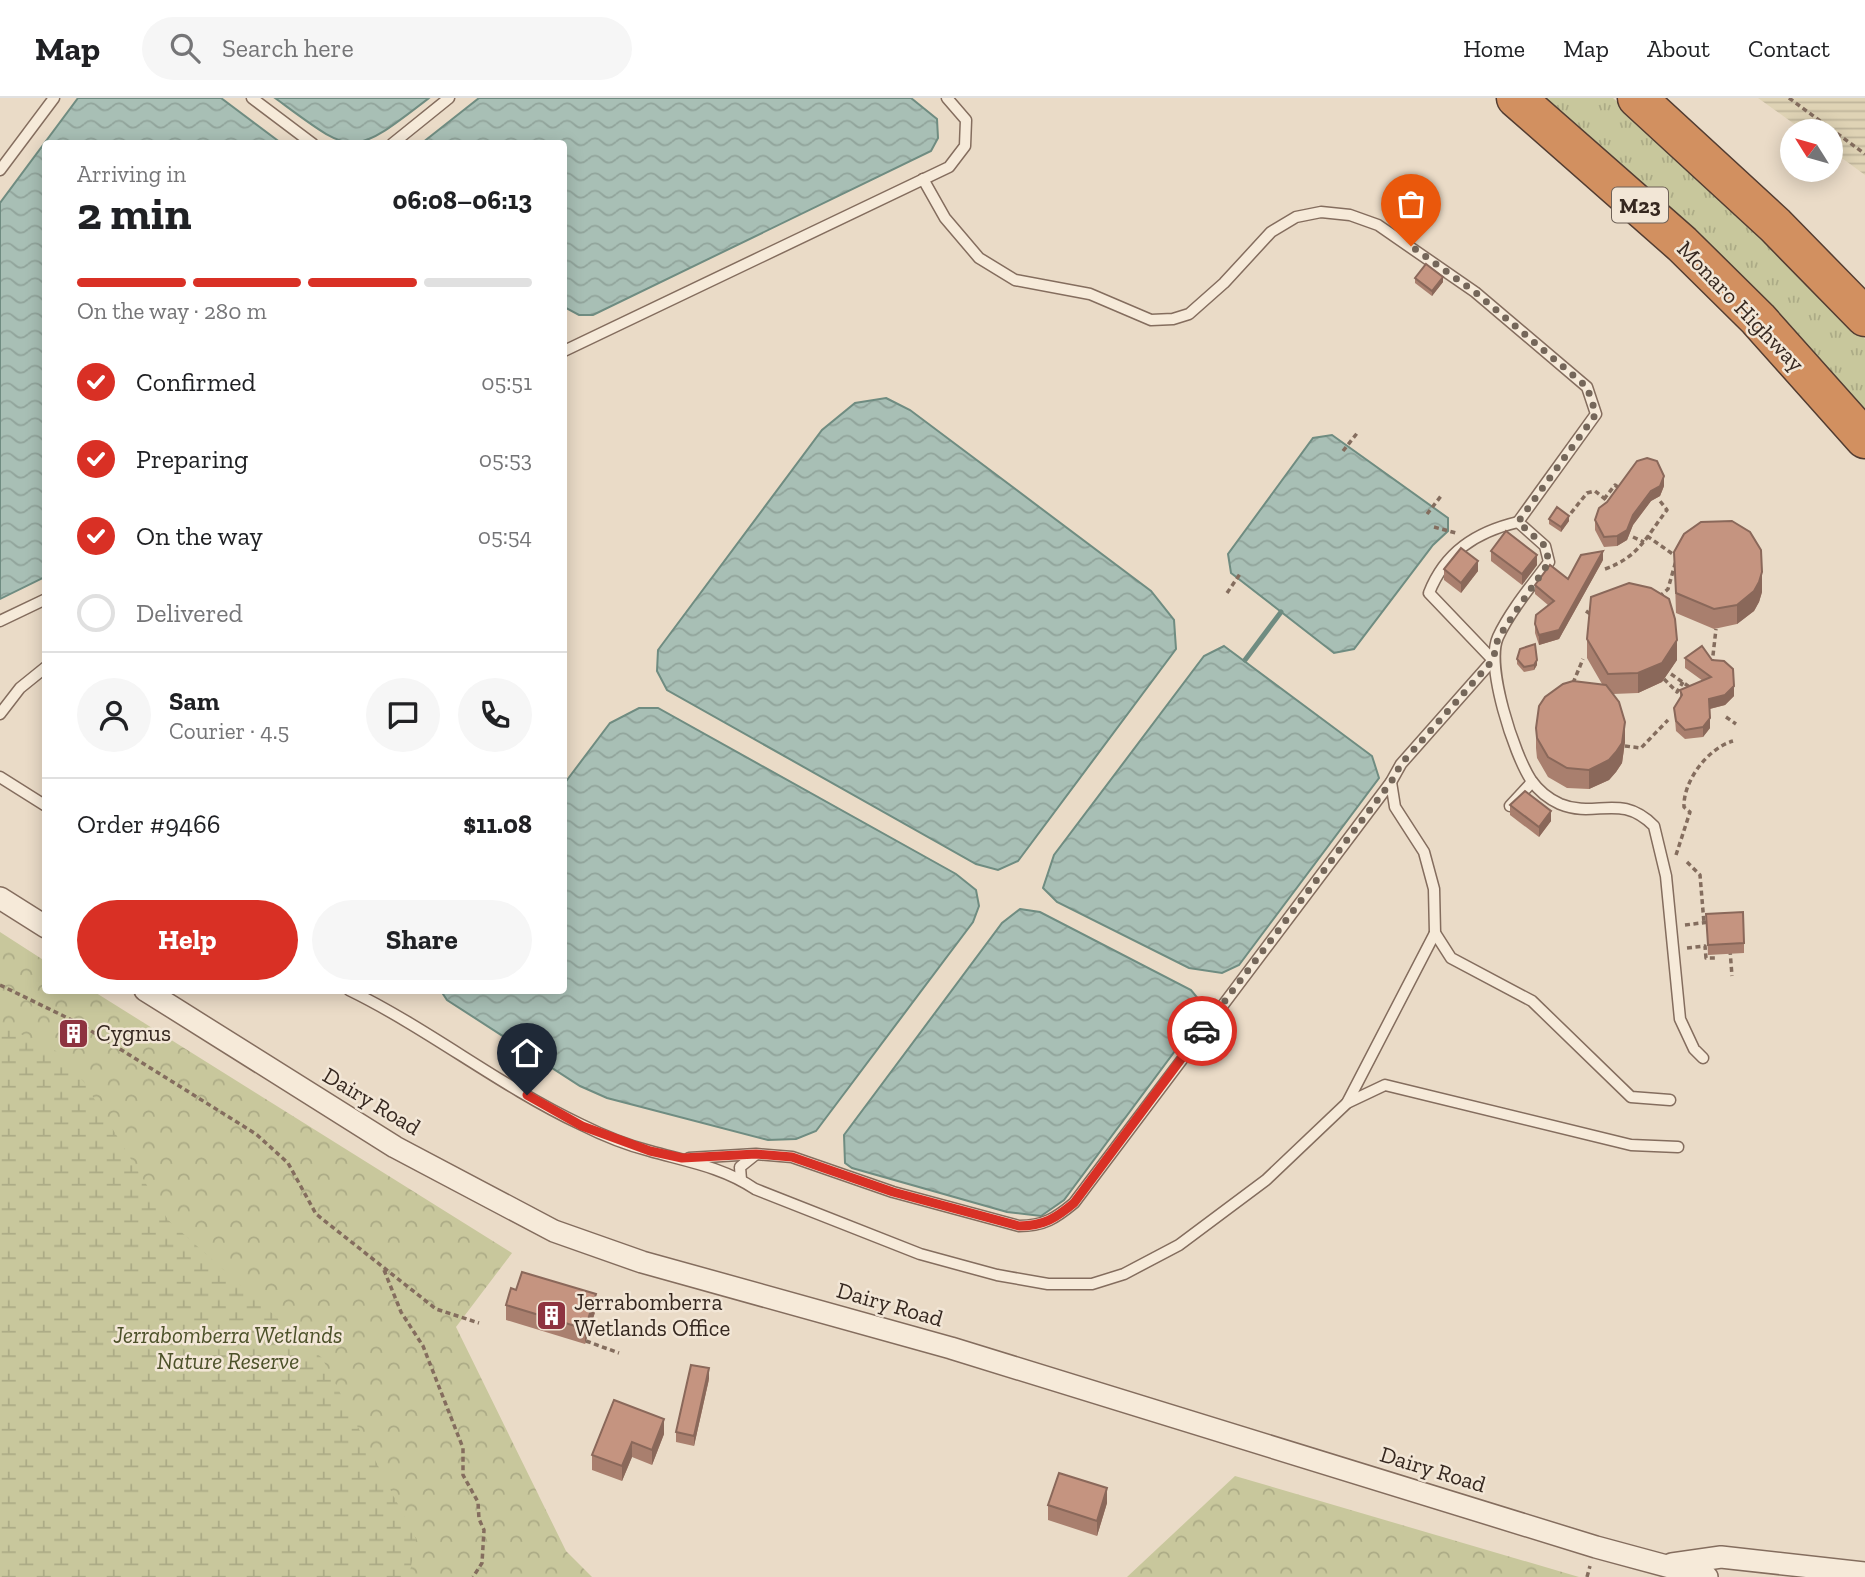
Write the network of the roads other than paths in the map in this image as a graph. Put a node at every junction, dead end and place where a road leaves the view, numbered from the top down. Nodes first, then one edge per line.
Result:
1 (54, 98) edge
2 (252, 98) edge
3 (449, 98) edge
4 (947, 98) edge
5 (1516, 98) edge
6 (1637, 98) edge
7 (308, 140) edge
8 (397, 140) edge
9 (0, 170) edge
10 (923, 179) junction
11 (1865, 317) edge
12 (567, 350) edge
13 (1865, 439) edge
14 (1518, 522) junction
15 (42, 601) edge
16 (0, 621) edge
17 (1493, 660) junction
18 (42, 670) edge
19 (0, 714) edge
20 (0, 777) edge
21 (1391, 782) junction
22 (1532, 782) junction
23 (42, 803) edge
24 (1510, 806) edge
25 (0, 898) edge
26 (42, 924) edge
27 (1434, 933) junction
28 (151, 994) edge
29 (357, 994) edge
30 (1703, 1058) dead end
31 (1670, 1100) dead end
32 (1347, 1103) junction
33 (1678, 1147) dead end
34 (756, 1154) junction
35 (682, 1158) junction
36 (741, 1180) junction
37 (1665, 1571) edge
38 (1865, 1573) edge
39 (1707, 1577) edge

1 - 9 lane
2 - 7 lane
3 - 8 lane
4 - 10 lane
5 - 13 highway, Monaro Highway / M23
6 - 11 highway
10 - 12 lane
10 - 14 lane
14 - 17 lane
14 - 17 lane
15 - 16 lane
17 - 21 lane
17 - 22 lane
18 - 19 lane
20 - 23 lane
21 - 27 lane
21 - 34 lane
22 - 24 lane
22 - 30 lane
25 - 26 street
27 - 31 lane
27 - 32 lane
28 - 37 street, Dairy Road
29 - 35 lane
32 - 33 lane
32 - 36 lane
34 - 35 lane
34 - 36 lane
35 - 36 lane
37 - 38 street, Dairy Road
37 - 39 street, Dairy Road

